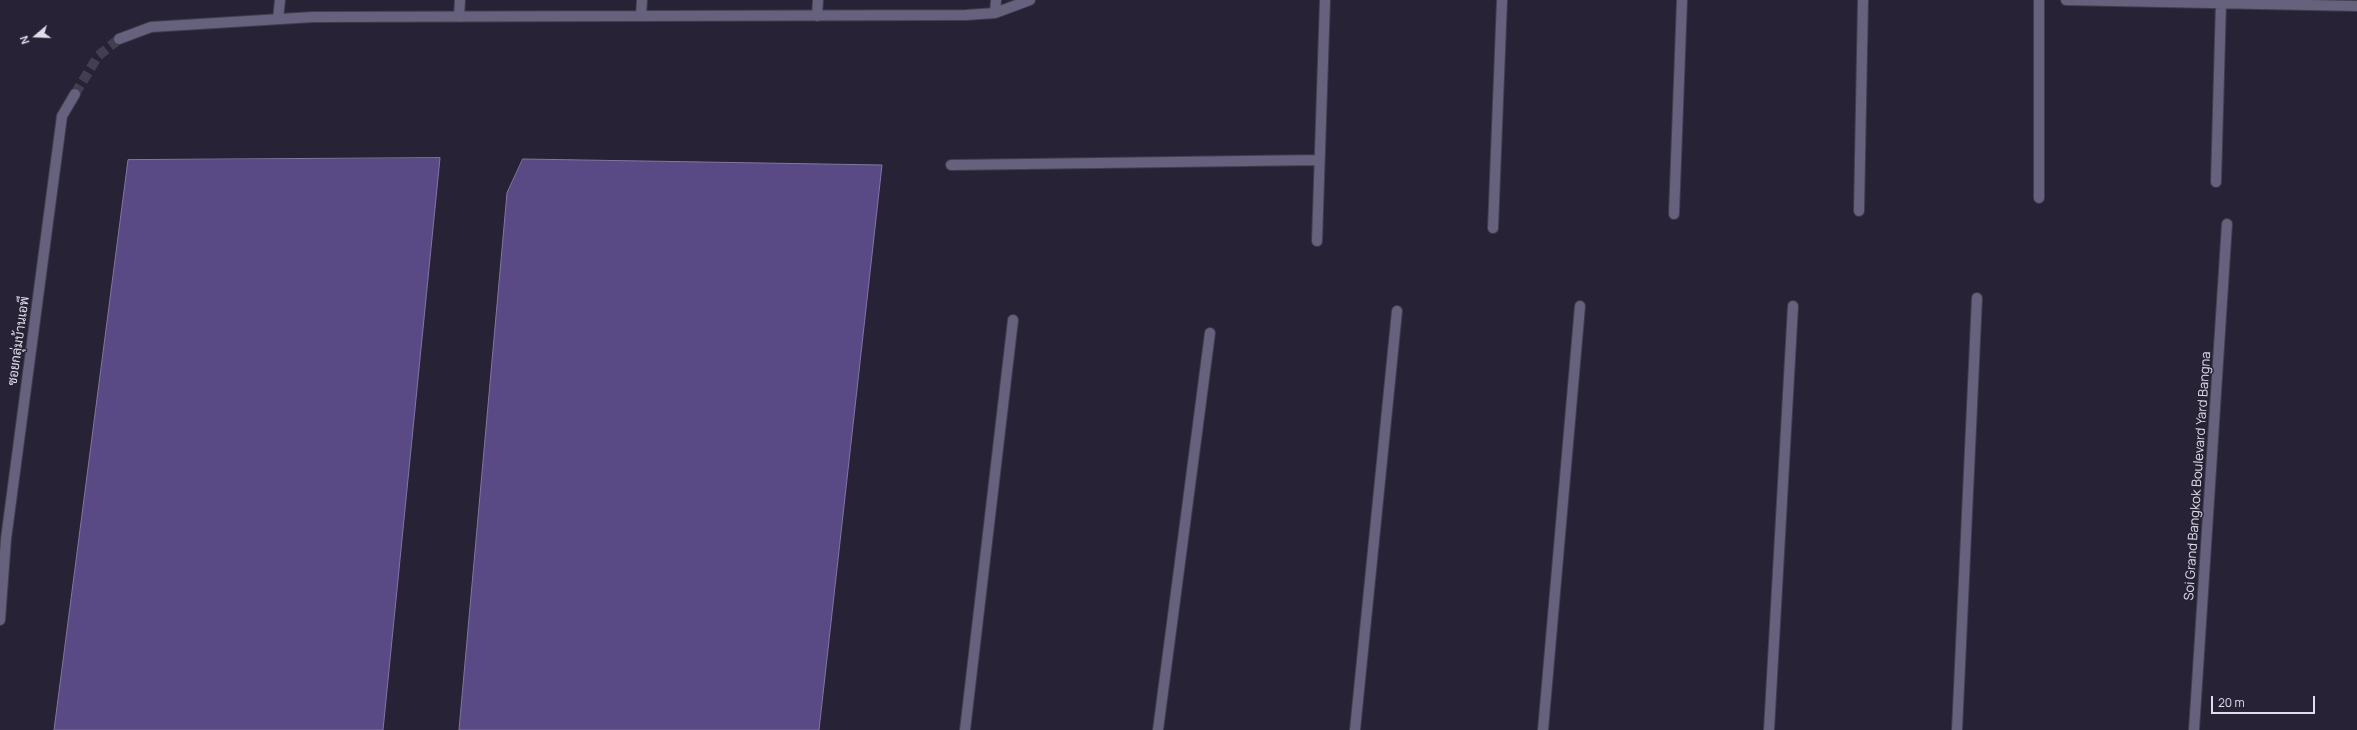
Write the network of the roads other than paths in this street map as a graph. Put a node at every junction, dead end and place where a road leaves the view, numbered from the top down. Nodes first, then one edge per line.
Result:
1 (280, 0) edge
2 (460, 0) edge
3 (642, 0) edge
4 (818, 0) edge
5 (996, 0) edge
6 (1030, 0) edge
7 (1325, 0) edge
8 (1502, 0) edge
9 (1682, 0) edge
10 (1863, 0) edge
11 (2039, 0) edge
12 (2066, 0) edge
13 (2221, 2) junction
14 (2357, 6) edge
15 (995, 13) junction
16 (641, 16) junction
17 (816, 16) junction
18 (459, 17) junction
19 (278, 18) junction
20 (119, 39) tunnel mouth
21 (75, 94) tunnel mouth
22 (1318, 160) junction
23 (951, 165) dead end
24 (2216, 182) dead end
25 (2038, 198) dead end
26 (1859, 211) dead end
27 (1674, 214) dead end
28 (2227, 224) dead end
29 (1493, 228) dead end
30 (1317, 241) dead end
31 (1977, 298) dead end
32 (1580, 306) dead end
33 (1792, 306) dead end
34 (1397, 311) dead end
35 (1013, 320) dead end
36 (1210, 333) dead end
37 (3, 539) edge
38 (0, 620) edge
39 (965, 730) edge
40 (1158, 730) edge
41 (1355, 730) edge
42 (1543, 730) edge
43 (1769, 730) edge
44 (1957, 730) edge
45 (2194, 730) edge

1 - 19 street
2 - 18 street
3 - 16 street
4 - 17 street
5 - 15 street
6 - 15 street
7 - 22 street
8 - 29 street
9 - 27 street
10 - 26 street
11 - 25 street
12 - 13 street
13 - 14 street
13 - 24 street
15 - 17 street
16 - 17 street
16 - 18 street
18 - 19 street
19 - 20 street
21 - 37 street, ซอยกลุ่มบ้านเอพี
22 - 23 street
22 - 30 street
28 - 45 street, Soi Grand Bangkok Boulevard Yard Bangna
31 - 44 street
32 - 42 street
33 - 43 street
34 - 41 street
35 - 39 street
36 - 40 street
37 - 38 street, ซอยกลุ่มบ้านเอพี

